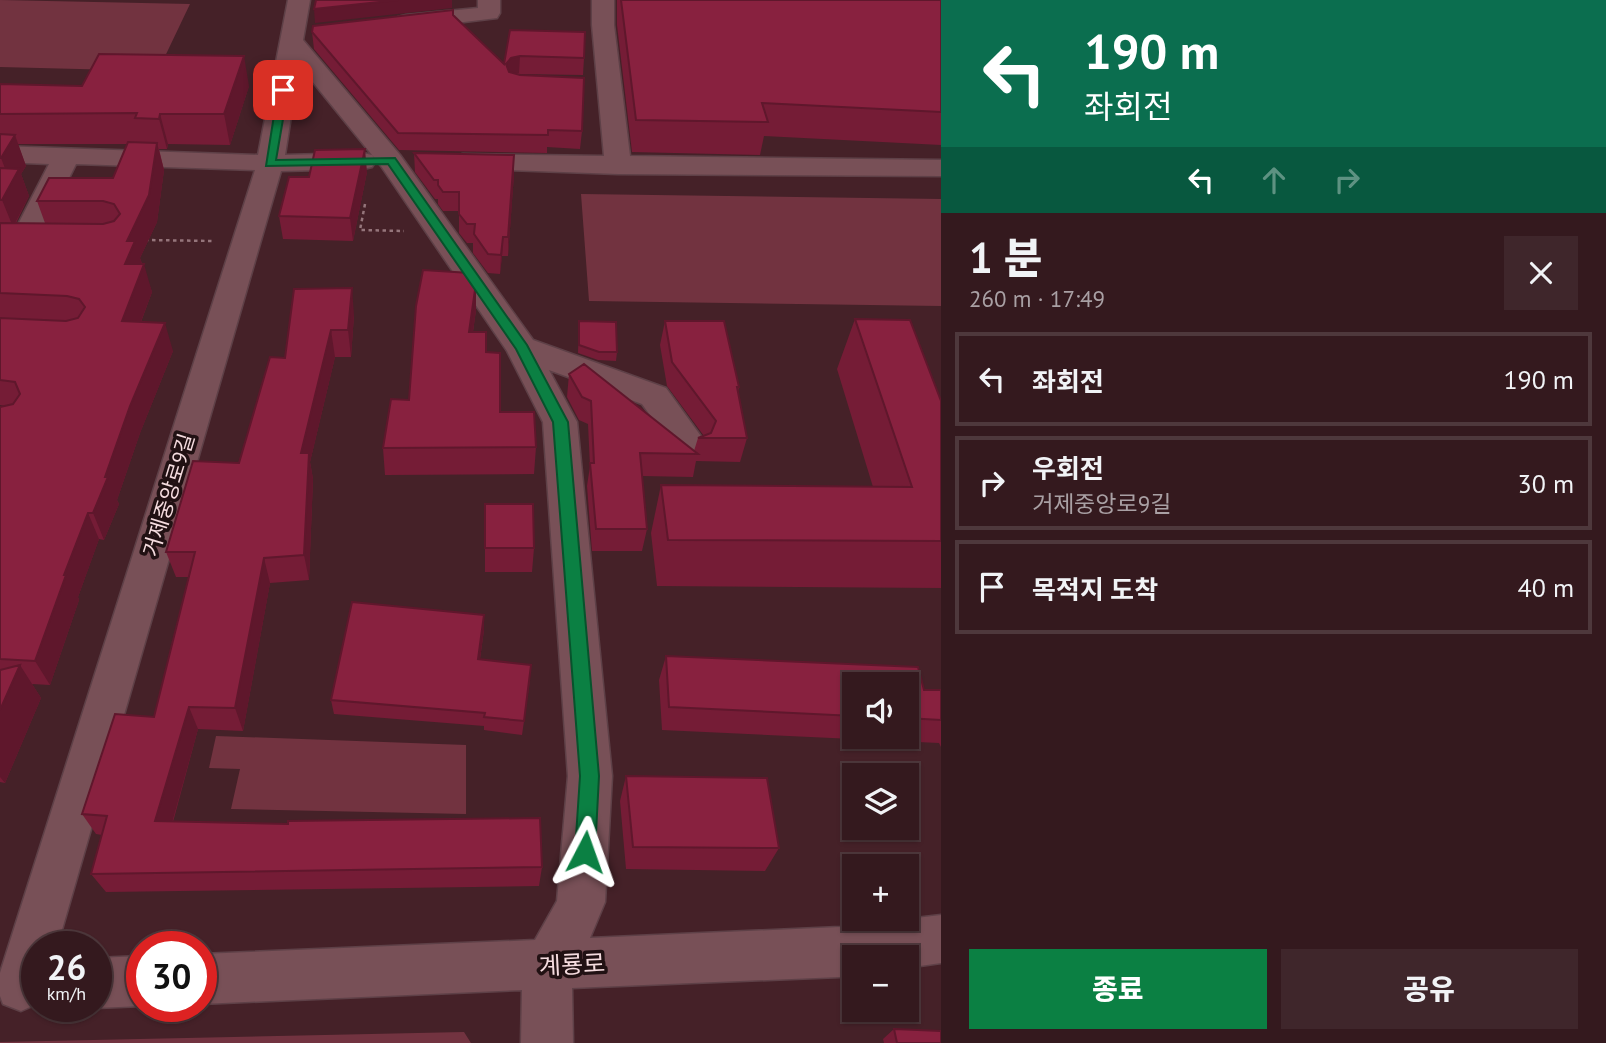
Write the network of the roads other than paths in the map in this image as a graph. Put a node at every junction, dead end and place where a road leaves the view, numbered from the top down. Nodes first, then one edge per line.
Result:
1 (299, 0) edge
2 (489, 0) edge
3 (603, 0) edge
4 (384, 25) edge
5 (301, 36) junction
6 (584, 85) edge
7 (610, 86) junction
8 (0, 155) edge
9 (66, 157) junction
10 (404, 161) junction
11 (444, 162) edge
12 (270, 163) junction
13 (618, 166) junction
14 (941, 168) edge
15 (24, 240) edge
16 (522, 348) junction
17 (691, 446) edge
18 (941, 939) edge
19 (547, 966) junction
20 (217, 978) edge
21 (19, 986) edge
22 (547, 1043) edge

1 - 5 street, 거제중앙로9길
2 - 4 street
3 - 7 street
5 - 10 street
5 - 12 street, 거제중앙로9길
6 - 7 street
7 - 13 street
8 - 9 street
9 - 12 street
9 - 15 street
10 - 12 street
10 - 16 street
11 - 13 street
12 - 21 street, 거제중앙로9길
13 - 14 street
16 - 17 lane
16 - 19 street
18 - 19 street, 계룡로
19 - 20 street, 계룡로
19 - 22 street

